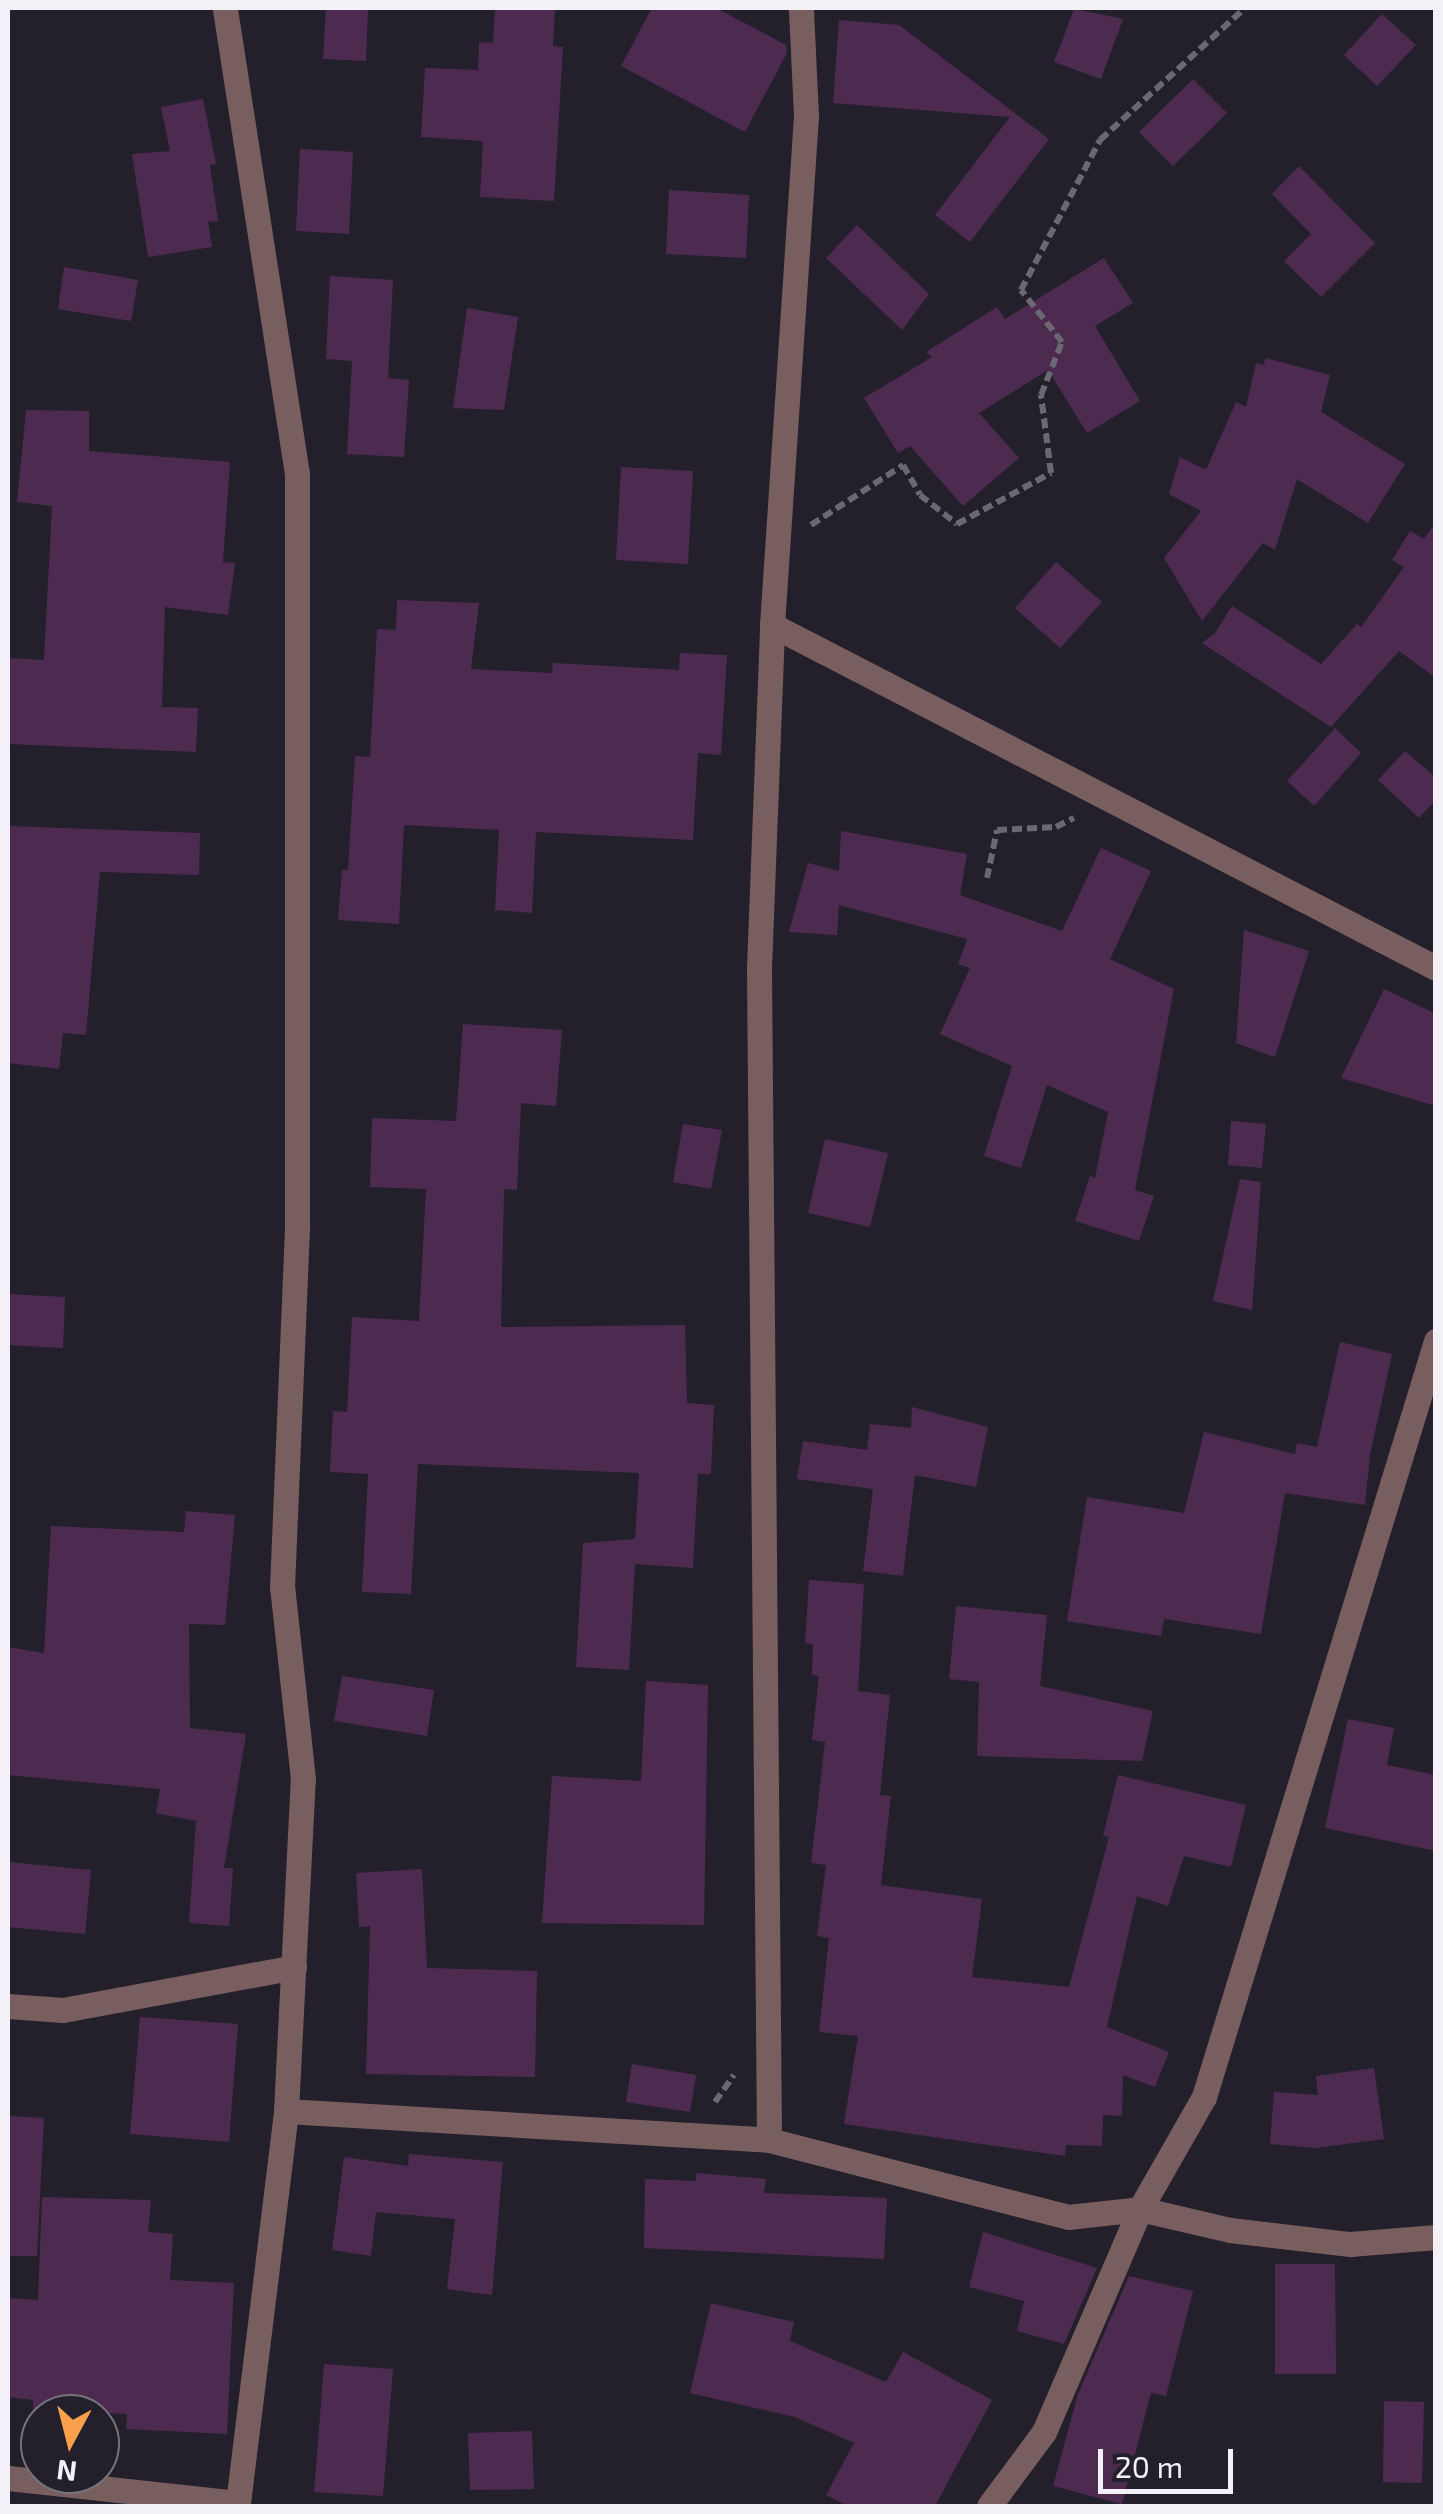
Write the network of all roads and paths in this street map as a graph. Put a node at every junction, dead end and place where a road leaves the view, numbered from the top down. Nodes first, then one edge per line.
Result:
1 (225, 8) edge
2 (802, 8) edge
3 (1245, 8) edge
4 (777, 547) junction
5 (772, 626) junction
6 (1111, 800) junction
7 (987, 878) dead end
8 (1436, 968) edge
9 (1436, 1340) edge
10 (294, 1967) junction
11 (8, 2006) edge
12 (286, 2111) junction
13 (769, 2140) junction
14 (1140, 2209) junction
15 (1436, 2238) edge
16 (8, 2478) edge
17 (238, 2505) edge
18 (989, 2506) edge

1 - 10 street
2 - 4 street
3 - 4 path
4 - 5 street
5 - 6 street
5 - 13 street
6 - 7 path
6 - 8 street
9 - 14 street
10 - 11 street
10 - 12 street
12 - 13 street
12 - 17 street
13 - 14 street
14 - 15 street
14 - 18 street
16 - 17 street

